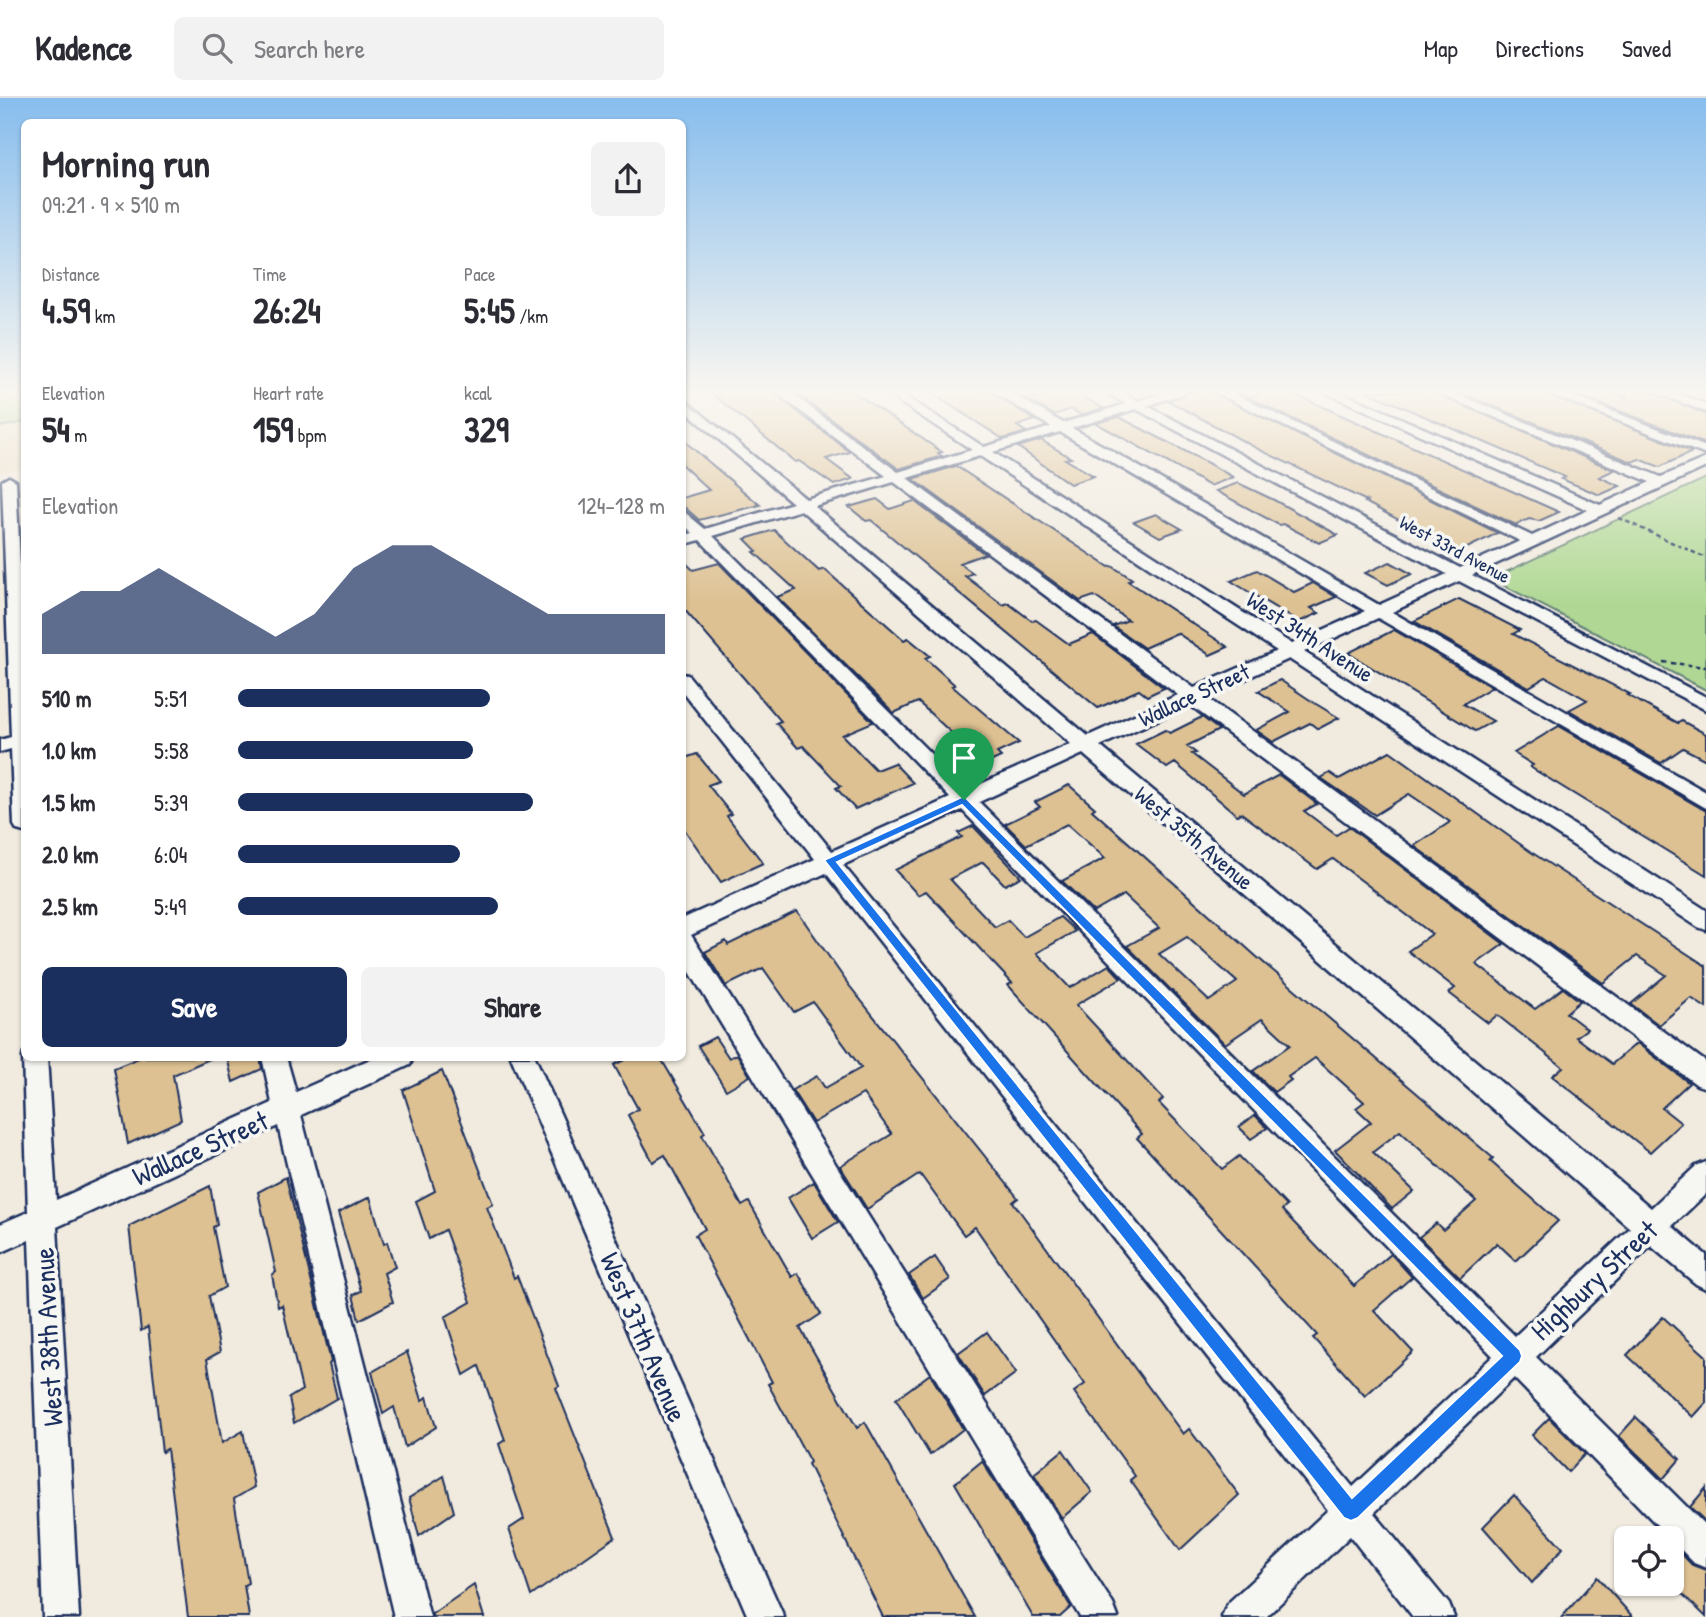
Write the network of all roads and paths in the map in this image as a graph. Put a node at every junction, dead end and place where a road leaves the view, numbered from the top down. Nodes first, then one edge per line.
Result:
1 (752, 462) edge
2 (876, 462) edge
3 (947, 462) edge
4 (996, 462) edge
5 (1120, 462) edge
6 (1245, 462) edge
7 (1366, 462) edge
8 (1490, 462) edge
9 (1612, 462) edge
10 (1706, 462) edge
11 (896, 477) junction
12 (11, 480) edge
13 (1661, 482) junction
14 (802, 505) junction
15 (1600, 510) junction
16 (1617, 517) dead end
17 (686, 518) edge
18 (703, 535) junction
19 (686, 540) edge
20 (1531, 541) junction
21 (1706, 558) edge
22 (1458, 574) junction
23 (1377, 611) junction
24 (1290, 651) junction
25 (1657, 661) dead end
26 (1706, 667) edge
27 (686, 684) edge
28 (21, 696) edge
29 (1195, 696) junction
30 (1706, 704) edge
31 (21, 740) edge
32 (1086, 745) junction
33 (0, 746) edge
34 (964, 800) junction
35 (1706, 801) edge
36 (829, 860) junction
37 (1706, 921) edge
38 (686, 927) edge
39 (686, 945) edge
40 (35, 1061) edge
41 (275, 1061) edge
42 (392, 1061) edge
43 (525, 1061) edge
44 (1706, 1077) edge
45 (286, 1109) junction
46 (1706, 1175) edge
47 (42, 1220) junction
48 (1650, 1227) junction
49 (0, 1239) edge
50 (1706, 1274) edge
51 (1514, 1356) junction
52 (1351, 1512) junction
53 (1706, 1550) edge
54 (61, 1617) edge
55 (412, 1617) edge
56 (766, 1617) edge
57 (1100, 1617) edge
58 (1240, 1617) edge
59 (1436, 1617) edge

1 - 14 street, West 35th Avenue
2 - 11 street
3 - 11 street
4 - 24 street, West 34th Avenue
5 - 23 street
6 - 22 street, West 33rd Avenue
7 - 20 street
8 - 15 street
9 - 13 street
10 - 13 street, Wallace Street
11 - 14 street
11 - 29 street
12 - 28 street
13 - 15 street, Wallace Street
14 - 18 street
14 - 32 street, West 35th Avenue
15 - 20 street, Wallace Street
16 - 21 path
17 - 18 street
18 - 19 street
18 - 34 street
20 - 22 street, Wallace Street
22 - 23 street, Wallace Street
22 - 30 street, West 33rd Avenue
23 - 24 street, Wallace Street
23 - 35 street
24 - 29 street, Wallace Street
24 - 37 street, West 34th Avenue
25 - 26 path
27 - 36 street
29 - 32 street, Wallace Street
29 - 44 street
31 - 33 street
32 - 34 street, Wallace Street
32 - 48 street, West 35th Avenue
34 - 36 street, Wallace Street
34 - 51 street
36 - 38 street, Wallace Street
36 - 52 street
39 - 57 street
40 - 47 street, West 38th Avenue
41 - 45 street
42 - 45 street, Wallace Street
43 - 56 street, West 37th Avenue
45 - 47 street, Wallace Street
45 - 55 street
46 - 48 street, Highbury Street
47 - 49 street, Wallace Street
47 - 54 street, West 38th Avenue
48 - 50 street, West 35th Avenue
48 - 51 street, Highbury Street
51 - 52 street, Highbury Street
51 - 53 street
52 - 58 street, Highbury Street
52 - 59 street

